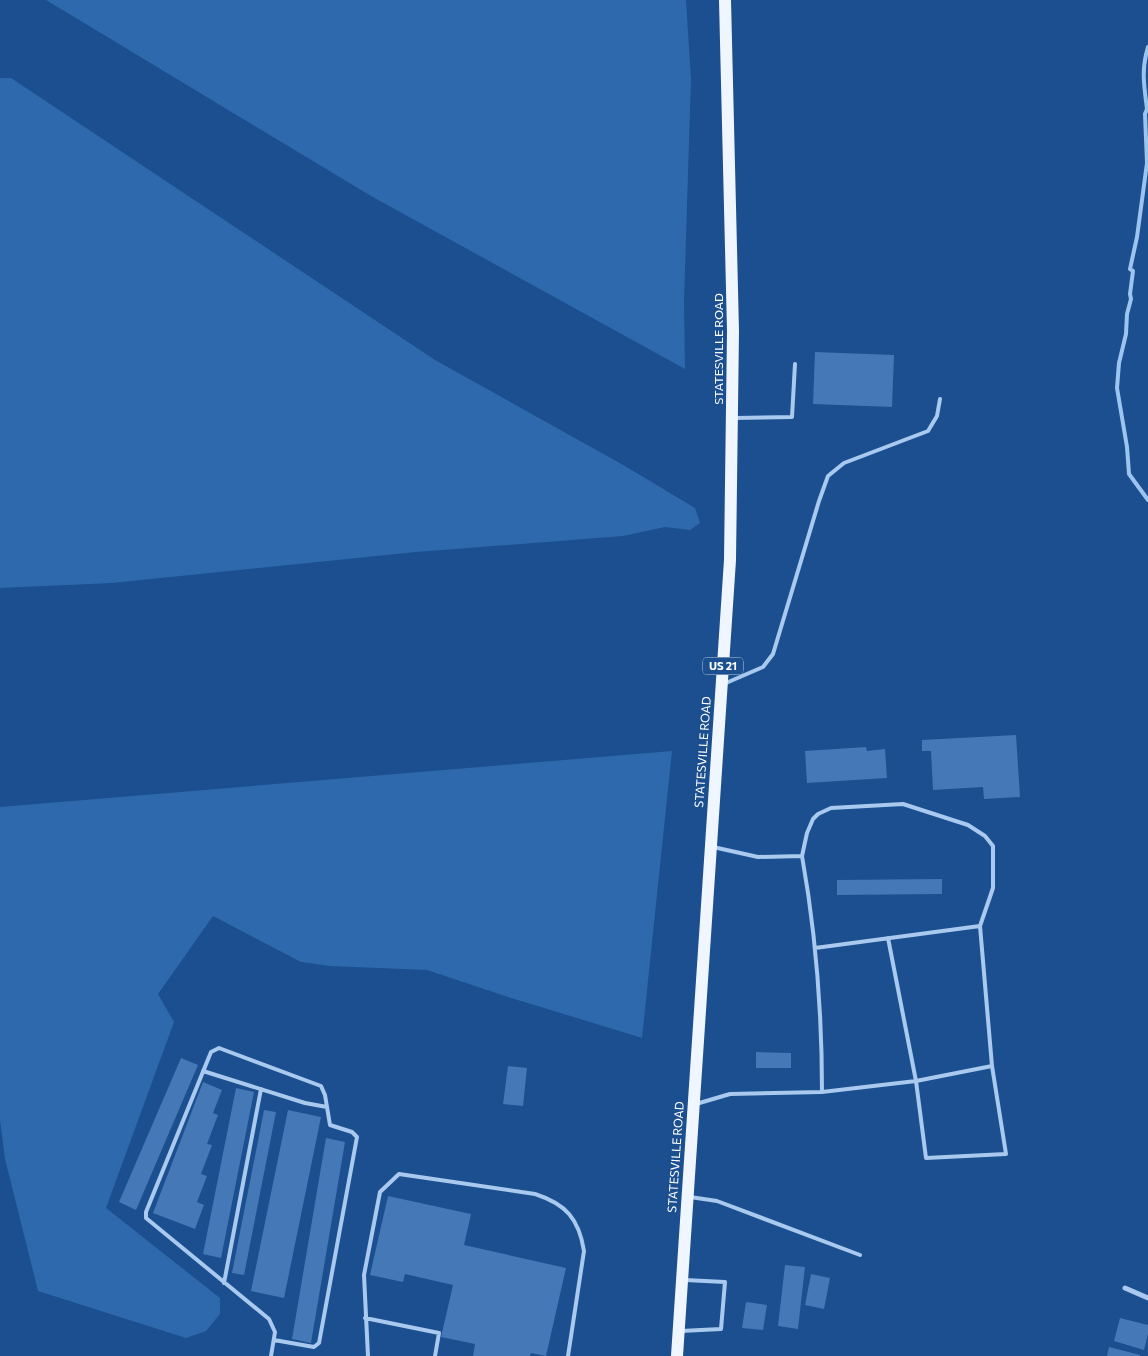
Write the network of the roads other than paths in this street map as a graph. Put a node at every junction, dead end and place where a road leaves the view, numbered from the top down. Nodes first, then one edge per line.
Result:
1 (726, 0) edge
2 (795, 364) dead end
3 (940, 399) dead end
4 (733, 418) junction
5 (722, 684) junction
6 (711, 847) junction
7 (802, 856) junction
8 (980, 926) junction
9 (888, 938) junction
10 (815, 948) junction
11 (992, 1066) junction
12 (203, 1071) junction
13 (916, 1081) junction
14 (261, 1089) junction
15 (822, 1092) junction
16 (694, 1104) junction
17 (327, 1107) junction
18 (688, 1197) junction
19 (860, 1255) dead end
20 (682, 1280) junction
21 (224, 1283) junction
22 (1125, 1288) dead end
23 (1148, 1298) edge
24 (365, 1318) junction
25 (678, 1331) junction
26 (274, 1340) junction
27 (271, 1356) edge
28 (368, 1356) edge
29 (435, 1356) edge
30 (568, 1356) edge
31 (677, 1356) edge

1 - 4 main road, STATESVILLE ROAD / US 21
2 - 4 lane
3 - 5 lane
4 - 5 main road, STATESVILLE ROAD / US 21
5 - 6 main road, STATESVILLE ROAD / US 21
6 - 7 lane
6 - 16 main road, STATESVILLE ROAD / US 21
7 - 8 lane
7 - 10 lane
8 - 9 lane
8 - 11 lane
9 - 10 lane
9 - 13 lane
10 - 15 lane
11 - 13 lane
11 - 13 lane
12 - 14 lane
12 - 17 lane
12 - 21 lane
13 - 15 lane
14 - 17 lane
14 - 21 lane
15 - 16 lane
16 - 18 main road, STATESVILLE ROAD / US 21
17 - 26 lane
18 - 19 lane
18 - 20 main road, STATESVILLE ROAD / US 21
20 - 25 main road, STATESVILLE ROAD / US 21
20 - 25 lane
21 - 26 lane
22 - 23 street
24 - 28 lane
24 - 29 lane
24 - 30 lane
25 - 31 main road, STATESVILLE ROAD / US 21
26 - 27 lane

